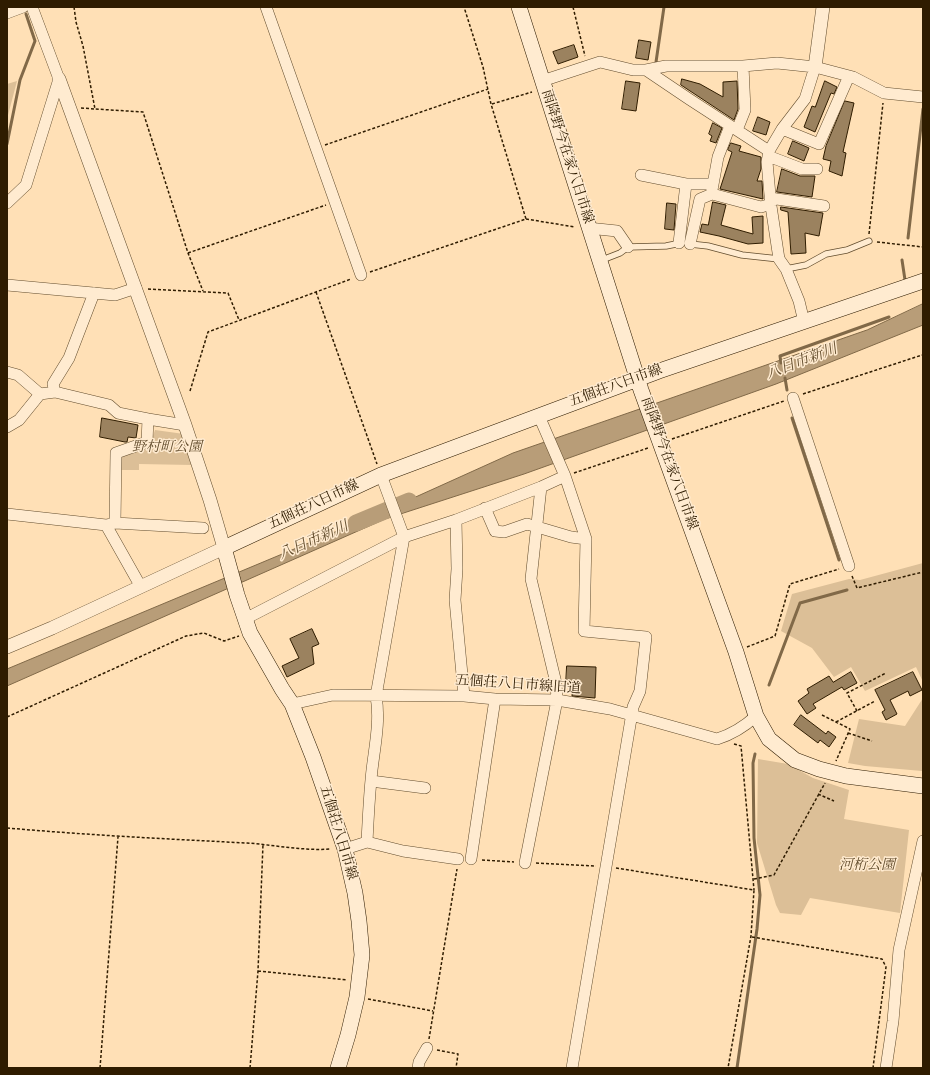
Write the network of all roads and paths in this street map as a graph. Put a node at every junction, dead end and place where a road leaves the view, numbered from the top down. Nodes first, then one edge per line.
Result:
1 (23, 7) edge
2 (32, 7) edge
3 (74, 7) edge
4 (266, 7) edge
5 (464, 7) edge
6 (519, 7) edge
7 (573, 7) edge
8 (823, 7) edge
9 (7, 13) edge
10 (743, 66) junction
11 (587, 67) junction
12 (815, 67) junction
13 (646, 70) junction
14 (849, 76) junction
15 (59, 79) junction
16 (538, 86) junction
17 (488, 89) junction
18 (884, 92) junction
19 (923, 97) edge
20 (491, 104) junction
21 (733, 128) junction
22 (782, 130) junction
23 (316, 148) junction
24 (769, 153) junction
25 (817, 169) dead end
26 (641, 175) dead end
27 (686, 184) junction
28 (712, 189) junction
29 (771, 201) junction
30 (335, 202) junction
31 (7, 203) edge
32 (824, 206) dead end
33 (526, 218) junction
34 (582, 228) junction
35 (869, 242) junction
36 (685, 243) junction
37 (628, 247) junction
38 (923, 247) edge
39 (188, 253) junction
40 (779, 259) junction
41 (599, 261) junction
42 (786, 269) junction
43 (361, 275) junction
44 (923, 281) edge
45 (7, 285) edge
46 (136, 288) junction
47 (203, 292) junction
48 (316, 292) junction
49 (94, 294) junction
50 (239, 320) junction
51 (804, 322) junction
52 (7, 372) edge
53 (640, 385) junction
54 (190, 391) dead end
55 (55, 392) junction
56 (40, 394) junction
57 (793, 398) dead end
58 (539, 416) junction
59 (148, 420) junction
60 (185, 425) junction
61 (7, 427) edge
62 (661, 443) junction
63 (381, 475) junction
64 (565, 476) junction
65 (541, 487) junction
66 (485, 508) junction
67 (7, 514) edge
68 (456, 520) junction
69 (111, 524) junction
70 (536, 526) junction
71 (203, 528) dead end
72 (404, 537) junction
73 (586, 539) junction
74 (224, 548) junction
75 (849, 566) junction
76 (923, 572) edge
77 (141, 587) junction
78 (248, 626) junction
79 (7, 648) edge
80 (736, 652) junction
81 (886, 673) dead end
82 (376, 696) junction
83 (464, 696) junction
84 (495, 699) junction
85 (557, 700) junction
86 (875, 701) dead end
87 (292, 704) junction
88 (857, 711) junction
89 (632, 714) junction
90 (822, 715) dead end
91 (756, 716) junction
92 (7, 717) edge
93 (836, 722) junction
94 (848, 733) junction
95 (717, 739) junction
96 (872, 741) dead end
97 (833, 766) dead end
98 (828, 778) dead end
99 (370, 781) junction
100 (923, 786) edge
101 (425, 788) dead end
102 (818, 794) junction
103 (834, 801) dead end
104 (7, 828) edge
105 (118, 837) junction
106 (923, 840) edge
107 (367, 842) junction
108 (262, 844) junction
109 (345, 849) junction
110 (458, 859) joint
111 (471, 859) joint
112 (525, 863) junction
113 (606, 866) junction
114 (754, 879) junction
115 (754, 890) junction
116 (751, 936) junction
117 (258, 971) junction
118 (359, 981) junction
119 (357, 997) junction
120 (433, 1011) junction
121 (427, 1048) junction
122 (100, 1068) edge
123 (250, 1068) edge
124 (338, 1068) edge
125 (418, 1068) edge
126 (456, 1068) edge
127 (572, 1068) edge
128 (728, 1068) edge
129 (873, 1068) edge
130 (886, 1068) edge

1 - 9 street
2 - 15 street
3 - 39 path
4 - 23 street
5 - 17 path
6 - 16 main road, 雨降野今在家八日市線
7 - 11 path
8 - 12 street
10 - 12 street
10 - 13 street
10 - 21 street
11 - 13 street
11 - 16 street
12 - 14 street
12 - 22 street
13 - 21 street
14 - 18 street
14 - 22 street
15 - 31 street
15 - 46 street
16 - 20 path
16 - 34 main road, 雨降野今在家八日市線
17 - 20 path
17 - 23 path
18 - 19 street
18 - 35 path
20 - 33 path
21 - 24 street
21 - 28 street
22 - 24 street
23 - 30 street
24 - 25 street
24 - 29 street
26 - 27 street
27 - 28 street
27 - 36 street
28 - 29 street
28 - 36 street
29 - 32 street
29 - 40 street
30 - 39 path
30 - 43 street
33 - 34 path
33 - 43 path
34 - 37 street
34 - 41 main road, 雨降野今在家八日市線
35 - 38 path
35 - 42 lane
36 - 37 lane
36 - 40 lane
37 - 41 lane
39 - 47 path
40 - 42 street
41 - 53 main road, 雨降野今在家八日市線
42 - 51 street
43 - 48 path
44 - 51 main road, 五個荘八日市線
45 - 49 street
46 - 47 path
46 - 49 street
46 - 60 street
47 - 50 path
48 - 50 path
48 - 63 path
49 - 55 street
50 - 54 path
51 - 53 main road, 五個荘八日市線
52 - 56 street
53 - 58 main road, 五個荘八日市線
53 - 62 main road, 雨降野今在家八日市線
55 - 56 street
55 - 59 street
56 - 61 street
57 - 75 street
58 - 63 main road, 五個荘八日市線
58 - 64 street
59 - 60 street
59 - 69 street
60 - 74 street
62 - 64 path
62 - 80 main road, 雨降野今在家八日市線
63 - 72 street
63 - 74 main road, 五個荘八日市線
64 - 65 street
64 - 73 street
65 - 66 street
65 - 70 street
66 - 68 street
66 - 70 street
67 - 69 street
68 - 72 street
68 - 83 street
69 - 71 street
69 - 77 street
70 - 73 street
70 - 85 street
72 - 78 street
72 - 82 street
73 - 89 street
74 - 77 street
74 - 78 main road, 五個荘八日市線
75 - 76 path
75 - 80 path
77 - 79 street
78 - 87 main road, 五個荘八日市線
78 - 92 path
80 - 91 main road, 雨降野今在家八日市線
81 - 88 path
82 - 83 street, 五個荘八日市線旧道
82 - 87 street, 五個荘八日市線旧道
82 - 99 street
83 - 84 street, 五個荘八日市線旧道
84 - 85 street, 五個荘八日市線旧道
84 - 111 street
85 - 89 street, 五個荘八日市線旧道
85 - 112 street
86 - 88 path
87 - 109 main road, 五個荘八日市線
88 - 93 path
89 - 95 street, 五個荘八日市線旧道
89 - 113 street
90 - 93 path
91 - 95 street
91 - 100 main road, 雨降野今在家八日市線
93 - 94 path
94 - 96 path
94 - 97 path
95 - 114 path
98 - 102 path
99 - 101 street
99 - 107 street
102 - 103 path
102 - 114 path
104 - 105 path
105 - 108 path
105 - 122 path
106 - 130 street
107 - 109 street
107 - 110 street
108 - 109 path
108 - 117 path
109 - 118 main road, 五個荘八日市線
110 - 120 path
111 - 112 path
112 - 113 path
113 - 115 path
113 - 127 street
114 - 115 path
115 - 116 path
116 - 128 path
116 - 129 path
117 - 118 path
117 - 123 path
118 - 119 main road, 五個荘八日市線
119 - 120 path
119 - 124 main road, 五個荘八日市線
120 - 121 path
121 - 125 street
121 - 126 path

